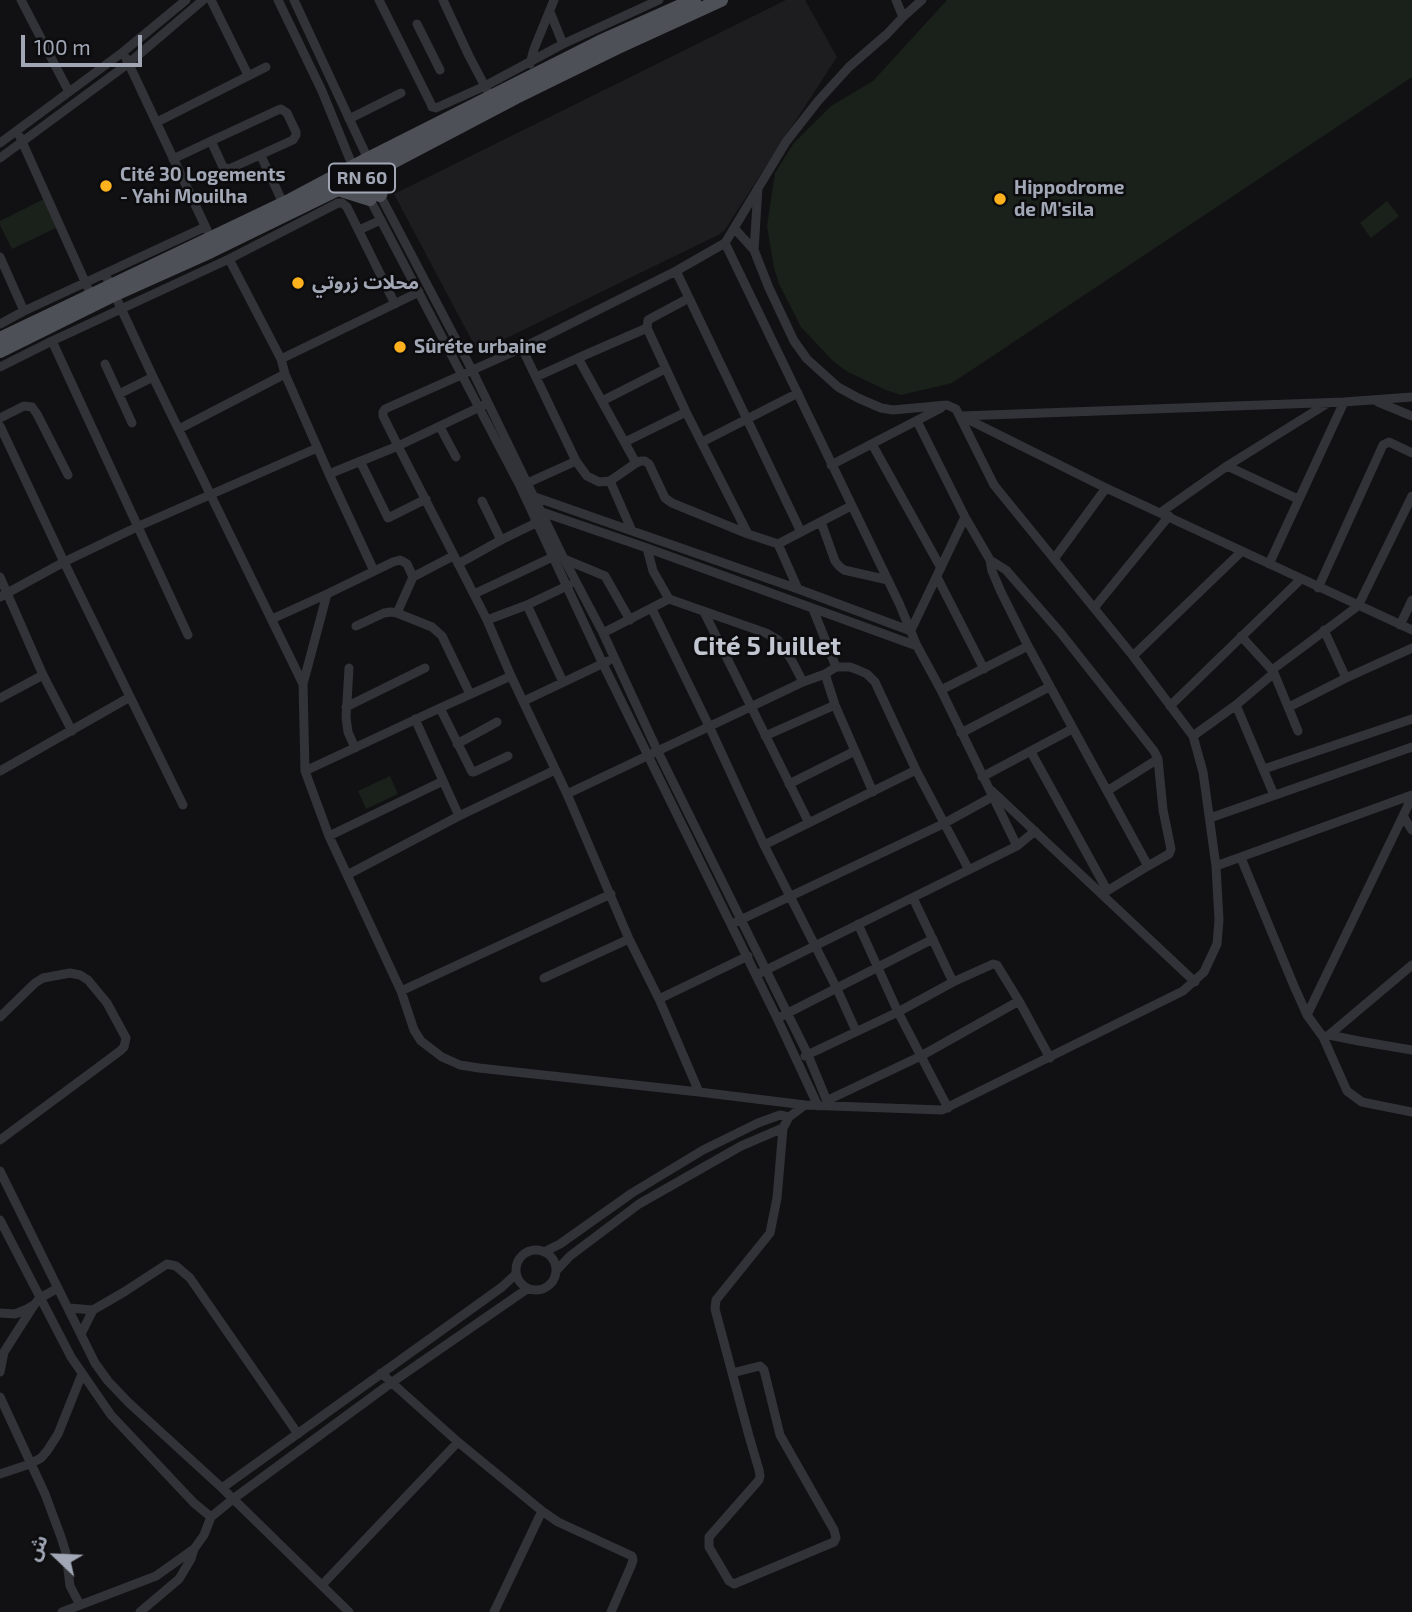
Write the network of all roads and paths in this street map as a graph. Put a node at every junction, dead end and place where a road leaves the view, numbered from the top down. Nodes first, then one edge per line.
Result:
1 (21, 0) edge
2 (186, 0) edge
3 (203, 0) edge
4 (211, 0) edge
5 (278, 0) edge
6 (294, 0) edge
7 (379, 0) edge
8 (443, 0) edge
9 (554, 0) edge
10 (659, 0) edge
11 (721, 0) edge
12 (895, 0) edge
13 (922, 0) edge
14 (686, 2) edge
15 (550, 12) junction
16 (903, 17) junction
17 (416, 24) dead end
18 (563, 44) junction
19 (123, 52) junction
20 (531, 62) junction
21 (129, 63) junction
22 (266, 67) dead end
23 (440, 70) dead end
24 (248, 75) junction
25 (526, 79) junction
26 (69, 92) junction
27 (488, 92) junction
28 (401, 93) dead end
29 (349, 119) junction
30 (157, 122) junction
31 (16, 131) junction
32 (211, 141) junction
33 (22, 142) junction
34 (0, 143) edge
35 (261, 156) junction
36 (0, 158) edge
37 (173, 159) junction
38 (390, 163) junction
39 (363, 169) junction
40 (759, 187) junction
41 (338, 189) junction
42 (375, 197) junction
43 (292, 209) junction
44 (381, 220) junction
45 (734, 229) junction
46 (359, 230) junction
47 (208, 232) junction
48 (725, 243) junction
49 (754, 250) junction
50 (0, 257) edge
51 (229, 259) junction
52 (676, 271) junction
53 (110, 284) junction
54 (88, 289) junction
55 (419, 292) junction
56 (689, 298) junction
57 (395, 304) junction
58 (121, 309) junction
59 (24, 311) junction
60 (0, 324) edge
61 (646, 328) junction
62 (0, 339) edge
63 (52, 341) junction
64 (522, 348) junction
65 (0, 351) edge
66 (578, 358) junction
67 (281, 359) junction
68 (106, 364) dead end
69 (0, 367) edge
70 (665, 369) junction
71 (472, 370) junction
72 (285, 374) junction
73 (463, 375) junction
74 (153, 377) junction
75 (536, 377) junction
76 (797, 393) junction
77 (119, 394) junction
78 (1412, 397) edge
79 (1374, 400) junction
80 (602, 401) junction
81 (1344, 401) junction
82 (1330, 402) junction
83 (484, 405) junction
84 (947, 405) junction
85 (686, 412) junction
86 (961, 416) junction
87 (1412, 416) edge
88 (0, 418) edge
89 (747, 419) junction
90 (917, 421) junction
91 (132, 423) dead end
92 (0, 426) edge
93 (440, 426) junction
94 (179, 429) junction
95 (625, 442) junction
96 (702, 442) junction
97 (872, 444) junction
98 (398, 446) junction
99 (317, 448) junction
100 (1412, 453) edge
101 (456, 457) dead end
102 (360, 461) junction
103 (576, 461) junction
104 (636, 464) junction
105 (831, 465) junction
106 (1227, 466) junction
107 (329, 474) junction
108 (68, 475) dead end
109 (610, 481) junction
110 (524, 484) junction
111 (1107, 488) junction
112 (211, 495) junction
113 (1412, 496) edge
114 (536, 497) junction
115 (426, 499) junction
116 (1298, 499) junction
117 (482, 501) dead end
118 (851, 506) junction
119 (1164, 514) junction
120 (965, 517) junction
121 (541, 518) junction
122 (821, 522) junction
123 (139, 526) junction
124 (632, 531) junction
125 (802, 532) junction
126 (748, 534) junction
127 (643, 536) junction
128 (501, 540) junction
129 (778, 544) junction
130 (643, 547) junction
131 (1242, 551) junction
132 (560, 556) junction
133 (1054, 559) junction
134 (456, 560) junction
135 (990, 561) junction
136 (64, 562) junction
137 (1269, 564) junction
138 (374, 571) junction
139 (939, 573) junction
140 (0, 577) edge
141 (413, 577) junction
142 (1301, 579) junction
143 (888, 580) junction
144 (571, 584) junction
145 (1318, 588) junction
146 (798, 589) junction
147 (810, 593) junction
148 (327, 594) junction
149 (474, 594) junction
150 (4, 595) edge
151 (669, 599) junction
152 (1412, 600) edge
153 (527, 605) junction
154 (1358, 606) junction
155 (809, 608) junction
156 (1094, 608) junction
157 (652, 609) junction
158 (704, 612) junction
159 (397, 613) junction
160 (272, 620) junction
161 (487, 620) junction
162 (630, 620) junction
163 (1400, 625) junction
164 (356, 626) dead end
165 (911, 630) junction
166 (1324, 630) junction
167 (1412, 630) edge
168 (603, 633) junction
169 (188, 635) dead end
170 (1241, 636) junction
171 (918, 646) junction
172 (1028, 646) junction
173 (1412, 648) edge
174 (1133, 656) junction
175 (615, 658) junction
176 (603, 663) junction
177 (836, 667) junction
178 (349, 668) dead end
179 (425, 668) dead end
180 (984, 668) junction
181 (1273, 672) junction
182 (825, 674) junction
183 (43, 675) junction
184 (511, 676) junction
185 (1346, 678) junction
186 (563, 682) junction
187 (803, 682) junction
188 (303, 684) junction
189 (1049, 687) junction
190 (941, 690) junction
191 (470, 694) junction
192 (130, 697) junction
193 (0, 698) edge
194 (524, 701) junction
195 (835, 705) junction
196 (1236, 705) junction
197 (1170, 706) junction
198 (346, 707) junction
199 (1289, 707) junction
200 (440, 708) junction
201 (751, 708) junction
202 (415, 719) junction
203 (1412, 719) edge
204 (497, 722) dead end
205 (709, 726) junction
206 (1072, 729) junction
207 (72, 731) junction
208 (1298, 731) dead end
209 (961, 733) junction
210 (765, 736) junction
211 (1193, 736) junction
212 (457, 744) junction
213 (1412, 747) edge
214 (355, 748) junction
215 (855, 751) junction
216 (1031, 752) junction
217 (653, 754) junction
218 (508, 756) dead end
219 (1158, 759) junction
220 (1264, 769) junction
221 (555, 770) junction
222 (0, 771) edge
223 (305, 771) junction
224 (916, 771) junction
225 (982, 777) junction
226 (443, 781) junction
227 (789, 784) junction
228 (1107, 791) junction
229 (873, 792) junction
230 (990, 793) junction
231 (567, 794) junction
232 (1274, 795) junction
233 (1412, 796) edge
234 (183, 805) dead end
235 (458, 816) junction
236 (1403, 816) junction
237 (1209, 818) junction
238 (809, 823) junction
239 (943, 824) junction
240 (1412, 830) edge
241 (1035, 831) junction
242 (329, 836) junction
243 (764, 845) junction
244 (1017, 846) junction
245 (1241, 858) junction
246 (1148, 866) junction
247 (1216, 866) junction
248 (969, 870) junction
249 (347, 875) junction
250 (1104, 892) junction
251 (611, 894) junction
252 (790, 897) junction
253 (913, 898) junction
254 (736, 922) junction
255 (858, 924) junction
256 (629, 939) junction
257 (933, 939) junction
258 (814, 946) junction
259 (748, 957) junction
260 (878, 967) junction
261 (1410, 970) edge
262 (761, 972) junction
263 (544, 978) dead end
264 (953, 982) junction
265 (1195, 982) junction
266 (836, 989) junction
267 (401, 990) junction
268 (659, 999) junction
269 (1019, 1001) junction
270 (898, 1012) junction
271 (787, 1013) junction
272 (1307, 1014) junction
273 (0, 1017) edge
274 (778, 1018) junction
275 (856, 1031) junction
276 (1326, 1036) junction
277 (1412, 1050) edge
278 (808, 1055) junction
279 (921, 1056) junction
280 (1050, 1058) junction
281 (797, 1060) junction
282 (699, 1092) junction
283 (829, 1103) junction
284 (805, 1105) junction
285 (818, 1106) junction
286 (948, 1108) junction
287 (1412, 1112) edge
288 (789, 1117) junction
289 (783, 1128) junction
290 (0, 1140) edge
291 (0, 1171) edge
292 (0, 1220) edge
293 (544, 1252) junction
294 (556, 1271) junction
295 (516, 1274) junction
296 (58, 1288) junction
297 (527, 1289) junction
298 (37, 1302) junction
299 (69, 1308) junction
300 (93, 1310) junction
301 (0, 1314) edge
302 (81, 1334) junction
303 (0, 1373) edge
304 (381, 1373) junction
305 (732, 1373) junction
306 (82, 1374) junction
307 (391, 1383) junction
308 (0, 1397) edge
309 (298, 1434) junction
310 (457, 1441) junction
311 (30, 1464) junction
312 (0, 1474) edge
313 (222, 1488) junction
314 (233, 1499) junction
315 (542, 1511) junction
316 (211, 1517) junction
317 (194, 1549) junction
318 (323, 1585) junction
319 (80, 1605) junction
320 (62, 1612) edge
321 (140, 1612) edge
322 (349, 1612) edge
323 (494, 1612) edge
324 (611, 1612) edge

1 - 26 street
2 - 19 street
3 - 21 street
4 - 24 street
5 - 39 street
6 - 29 street
7 - 27 street
8 - 27 street
9 - 15 street
10 - 18 street
11 - 38 main road, RN 60
12 - 16 street
13 - 16 street
14 - 25 main road, RN 60
15 - 18 street
15 - 20 street
16 - 40 street
17 - 23 street
18 - 20 street
19 - 21 street
19 - 26 street
20 - 25 street
20 - 27 street
21 - 30 street
21 - 33 street
22 - 24 street
24 - 30 street
25 - 27 main road, RN 60
26 - 31 street
27 - 39 main road, RN 60
28 - 29 street
29 - 39 street
30 - 37 street
31 - 33 street
31 - 34 street
32 - 35 street
32 - 35 street
32 - 37 street
33 - 36 street
33 - 54 street
35 - 43 street
37 - 47 street
38 - 39 main road, RN 60
38 - 42 main road
39 - 41 main road, RN 60
39 - 42 street
39 - 43 main road, RN 60
40 - 45 street
40 - 49 street
41 - 42 main road
41 - 43 main road, RN 60
42 - 44 street
42 - 71 street
43 - 46 street
43 - 47 main road, RN 60
43 - 51 street
43 - 53 main road, RN 60
44 - 46 street
44 - 55 street
45 - 48 street
45 - 49 street
46 - 57 street
47 - 53 main road, RN 60
48 - 52 street
48 - 76 street
49 - 84 street
50 - 59 street
51 - 58 street
51 - 67 street
52 - 56 street
52 - 64 street
53 - 54 main road, RN 60
53 - 58 street
53 - 65 main road, RN 60
54 - 59 street
54 - 62 main road, RN 60
55 - 57 street
55 - 73 street
56 - 61 street
56 - 89 street
57 - 67 street
58 - 63 street
58 - 74 street
59 - 60 street
61 - 66 street
61 - 70 street
63 - 69 street
63 - 123 street
64 - 71 street
64 - 75 street
66 - 75 street
66 - 80 street
67 - 72 street
68 - 77 street
70 - 80 street
70 - 85 street
71 - 73 street
71 - 83 street
72 - 94 street
72 - 99 street
73 - 83 street
73 - 98 street
74 - 77 street
74 - 94 street
75 - 103 street
76 - 89 street
76 - 105 street
77 - 91 street
78 - 79 street
79 - 81 street
79 - 87 street
80 - 95 street
81 - 82 street
81 - 116 street
82 - 86 street
82 - 106 street
83 - 93 street
83 - 110 street
84 - 86 street
84 - 90 street
85 - 95 street
85 - 96 street
86 - 111 street
86 - 133 street
88 - 108 street
89 - 96 street
89 - 125 street
90 - 97 street
90 - 120 street
92 - 136 street
93 - 98 street
93 - 101 street
94 - 112 street
95 - 104 street
96 - 126 street
97 - 105 street
97 - 139 street
98 - 102 street
98 - 115 street
99 - 107 street
99 - 112 street
100 - 145 street
102 - 107 street
102 - 115 street
103 - 109 street
103 - 110 street
104 - 109 street
104 - 126 street
105 - 118 street
106 - 116 street
106 - 119 street
107 - 138 street
109 - 124 street
110 - 114 street
110 - 121 street
111 - 119 street
111 - 133 street
112 - 123 street
112 - 160 street
113 - 154 street
114 - 121 street
114 - 124 street
115 - 134 street
116 - 137 street
117 - 128 street
118 - 122 street
118 - 143 street
119 - 131 street
119 - 156 street
120 - 135 street
120 - 139 street
121 - 128 street
121 - 130 street
121 - 132 street
122 - 125 street
122 - 143 street
123 - 136 street
123 - 169 street
124 - 127 street
125 - 129 street
126 - 129 street
127 - 130 street
127 - 146 street
128 - 134 street
129 - 146 street
130 - 151 street
130 - 155 street
131 - 137 street
131 - 174 street
132 - 144 street
132 - 149 street
132 - 162 street
133 - 156 street
134 - 141 street
134 - 149 street
135 - 172 street
135 - 219 street
136 - 150 street
136 - 192 street
137 - 142 street
138 - 141 street
138 - 148 street
139 - 165 street
139 - 180 street
140 - 150 street
141 - 159 street
142 - 145 street
142 - 170 street
143 - 165 street
144 - 153 street
144 - 168 street
144 - 176 street
145 - 154 street
146 - 147 street
147 - 155 street
147 - 165 street
148 - 160 street
148 - 188 street
149 - 161 street
150 - 183 street
151 - 157 street
151 - 158 street
152 - 163 street
153 - 161 street
153 - 186 street
154 - 163 street
154 - 166 street
155 - 171 street
155 - 177 street
156 - 174 street
157 - 162 street
157 - 205 street
158 - 187 street
158 - 201 street
159 - 164 street
159 - 191 street
160 - 188 street
161 - 184 street
162 - 168 street
163 - 167 street
165 - 171 street
166 - 181 street
166 - 185 street
168 - 175 street
170 - 181 street
170 - 197 street
171 - 190 street
172 - 180 street
172 - 189 street
173 - 185 street
174 - 197 street
175 - 176 street
175 - 217 street
176 - 186 street
176 - 217 street
177 - 182 street
177 - 224 street
178 - 198 street
179 - 198 street
180 - 190 street
181 - 196 street
181 - 199 street
182 - 187 street
182 - 195 street
183 - 193 street
183 - 207 street
184 - 191 street
184 - 194 street
185 - 199 street
186 - 194 street
187 - 201 street
188 - 223 street
189 - 206 street
189 - 209 street
190 - 209 street
191 - 200 street
192 - 207 street
192 - 234 street
194 - 221 street
195 - 210 street
195 - 215 street
196 - 211 street
196 - 220 street
197 - 211 street
198 - 214 street
199 - 208 street
200 - 202 street
200 - 212 street
201 - 205 street
201 - 210 street
202 - 214 street
202 - 226 street
203 - 220 street
204 - 212 street
205 - 217 street
205 - 243 street
206 - 216 street
206 - 228 street
207 - 222 street
209 - 225 street
210 - 227 street
211 - 237 street
212 - 218 street
213 - 232 street
214 - 223 street
215 - 227 street
215 - 229 street
216 - 225 street
216 - 250 street
217 - 231 street
217 - 254 street
219 - 228 street
219 - 246 street
220 - 232 street
221 - 231 street
221 - 235 street
223 - 242 street
224 - 229 street
224 - 239 street
225 - 230 street
226 - 235 street
226 - 242 street
227 - 238 street
228 - 246 street
229 - 238 street
230 - 239 street
230 - 241 street
230 - 244 street
231 - 251 street
232 - 237 street
233 - 236 street
233 - 245 street
235 - 249 street
236 - 240 street
236 - 272 street
237 - 247 street
238 - 243 street
239 - 248 street
239 - 252 street
241 - 244 street
241 - 250 street
242 - 249 street
243 - 252 street
244 - 248 street
245 - 247 street
245 - 272 street
246 - 250 street
247 - 265 street
248 - 253 street
249 - 267 street
250 - 265 street
251 - 256 street
251 - 267 street
252 - 254 street
252 - 258 street
253 - 255 street
253 - 257 street
254 - 259 street
254 - 262 street
255 - 258 street
255 - 260 street
256 - 263 street
256 - 268 street
257 - 260 street
257 - 264 street
258 - 262 street
258 - 266 street
259 - 262 street
259 - 268 street
260 - 266 street
260 - 270 street
261 - 276 street
262 - 271 street
262 - 274 street
264 - 269 street
264 - 270 street
265 - 280 street
266 - 271 street
266 - 275 street
267 - 282 street
268 - 282 street
269 - 279 street
269 - 280 street
270 - 275 street
270 - 279 street
271 - 274 street
271 - 278 street
272 - 276 street
273 - 290 street
274 - 281 street
275 - 278 street
276 - 277 street
276 - 287 street
278 - 281 street
278 - 283 street
279 - 283 street
279 - 286 street
280 - 286 street
281 - 285 street
282 - 284 street
283 - 285 street
283 - 286 street
284 - 285 street
284 - 288 street
288 - 289 street
288 - 293 street
289 - 294 street
289 - 305 street
291 - 296 street
292 - 298 street
293 - 294 street
293 - 295 street
294 - 297 street
295 - 297 street
295 - 304 street
296 - 298 street
296 - 299 street
297 - 307 street
298 - 301 street
298 - 303 street
298 - 306 street
299 - 300 street
299 - 302 street
300 - 302 street
300 - 309 street
302 - 313 street
304 - 307 street
304 - 309 street
305 - 305 street
306 - 311 street
306 - 316 street
307 - 310 street
307 - 314 street
308 - 311 street
309 - 313 street
310 - 315 street
310 - 318 street
311 - 312 street
311 - 319 street
313 - 314 street
314 - 316 street
314 - 318 street
315 - 323 street
315 - 324 street
316 - 317 street
317 - 319 street
317 - 321 street
318 - 322 street
319 - 320 street

